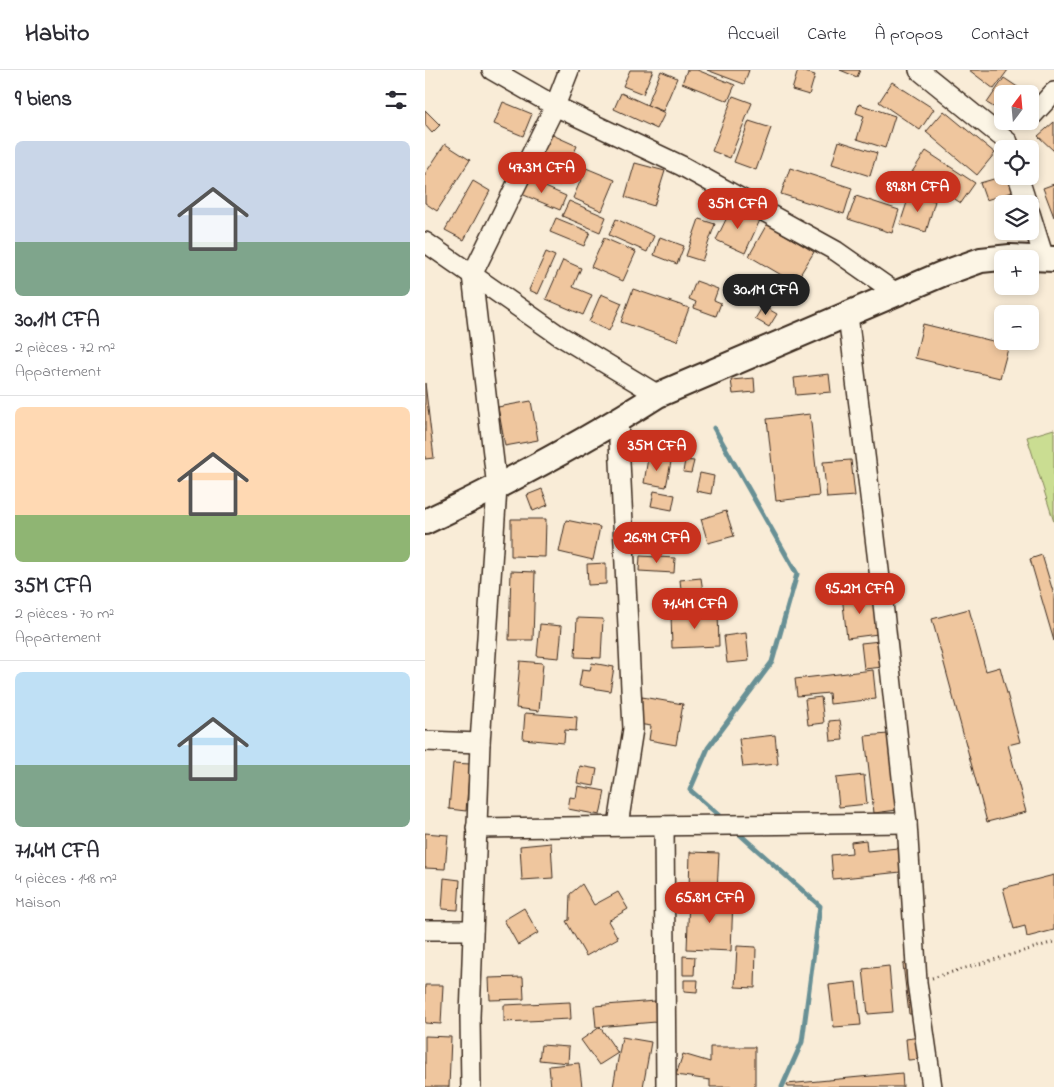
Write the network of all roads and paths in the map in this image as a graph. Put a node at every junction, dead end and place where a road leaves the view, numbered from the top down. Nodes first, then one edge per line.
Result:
1 (492, 70) edge
2 (569, 70) edge
3 (919, 70) edge
4 (1054, 92) edge
5 (555, 106) junction
6 (1039, 108) edge
7 (1003, 140) edge
8 (1039, 234) edge
9 (425, 242) edge
10 (1049, 258) edge
11 (472, 275) junction
12 (896, 293) junction
13 (848, 315) junction
14 (658, 395) junction
15 (618, 420) junction
16 (497, 488) junction
17 (425, 522) edge
18 (425, 741) edge
19 (480, 743) junction
20 (907, 823) junction
21 (618, 825) junction
22 (664, 826) junction
23 (477, 828) junction
24 (425, 930) edge
25 (473, 930) junction
26 (1054, 942) edge
27 (917, 982) junction
28 (471, 1087) edge
29 (666, 1087) edge
30 (932, 1087) edge

1 - 5 street
2 - 5 street
3 - 7 street
4 - 6 street
5 - 11 street
5 - 12 street
8 - 10 street
9 - 11 street
10 - 12 street
11 - 14 street
11 - 16 street
12 - 13 street
13 - 14 street
13 - 20 street
14 - 15 street
15 - 16 street
15 - 21 street
16 - 17 street
16 - 19 street
18 - 19 street
19 - 23 street
20 - 22 street
20 - 27 street
21 - 22 street
21 - 23 street
22 - 29 street
23 - 25 street
24 - 25 street
25 - 28 street
26 - 27 path
27 - 30 street

